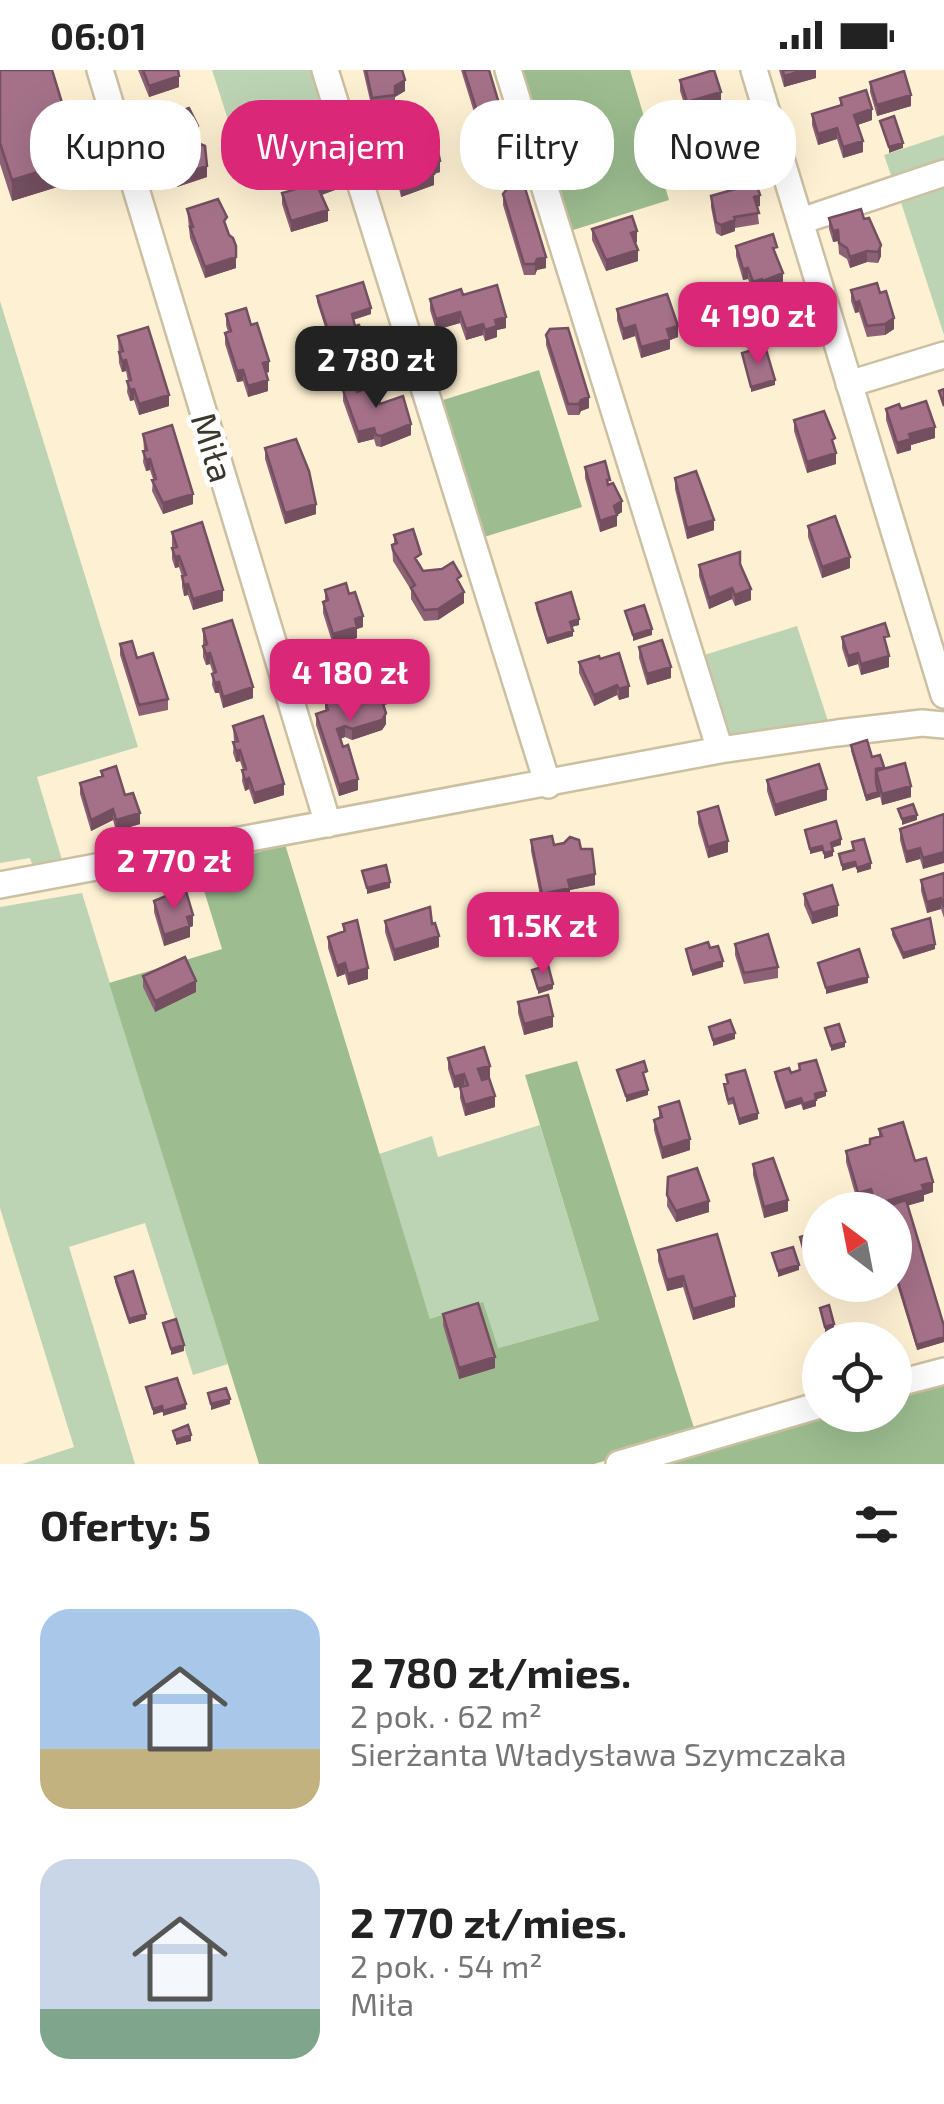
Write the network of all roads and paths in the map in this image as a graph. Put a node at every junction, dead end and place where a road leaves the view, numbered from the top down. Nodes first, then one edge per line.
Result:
1 (100, 70) edge
2 (325, 70) edge
3 (508, 70) edge
4 (754, 70) edge
5 (944, 173) edge
6 (801, 221) junction
7 (944, 355) edge
8 (850, 384) junction
9 (944, 696) edge
10 (944, 725) edge
11 (720, 750) junction
12 (548, 784) junction
13 (328, 824) junction
14 (0, 885) edge
15 (944, 1371) edge
16 (912, 1379) edge
17 (802, 1410) edge
18 (619, 1464) edge

1 - 13 street, Miła
2 - 12 street
3 - 11 street
4 - 6 street
5 - 6 street
6 - 8 street
7 - 8 street
8 - 9 street
10 - 11 street
11 - 12 street
12 - 13 street
13 - 14 street
15 - 16 street
17 - 18 street

